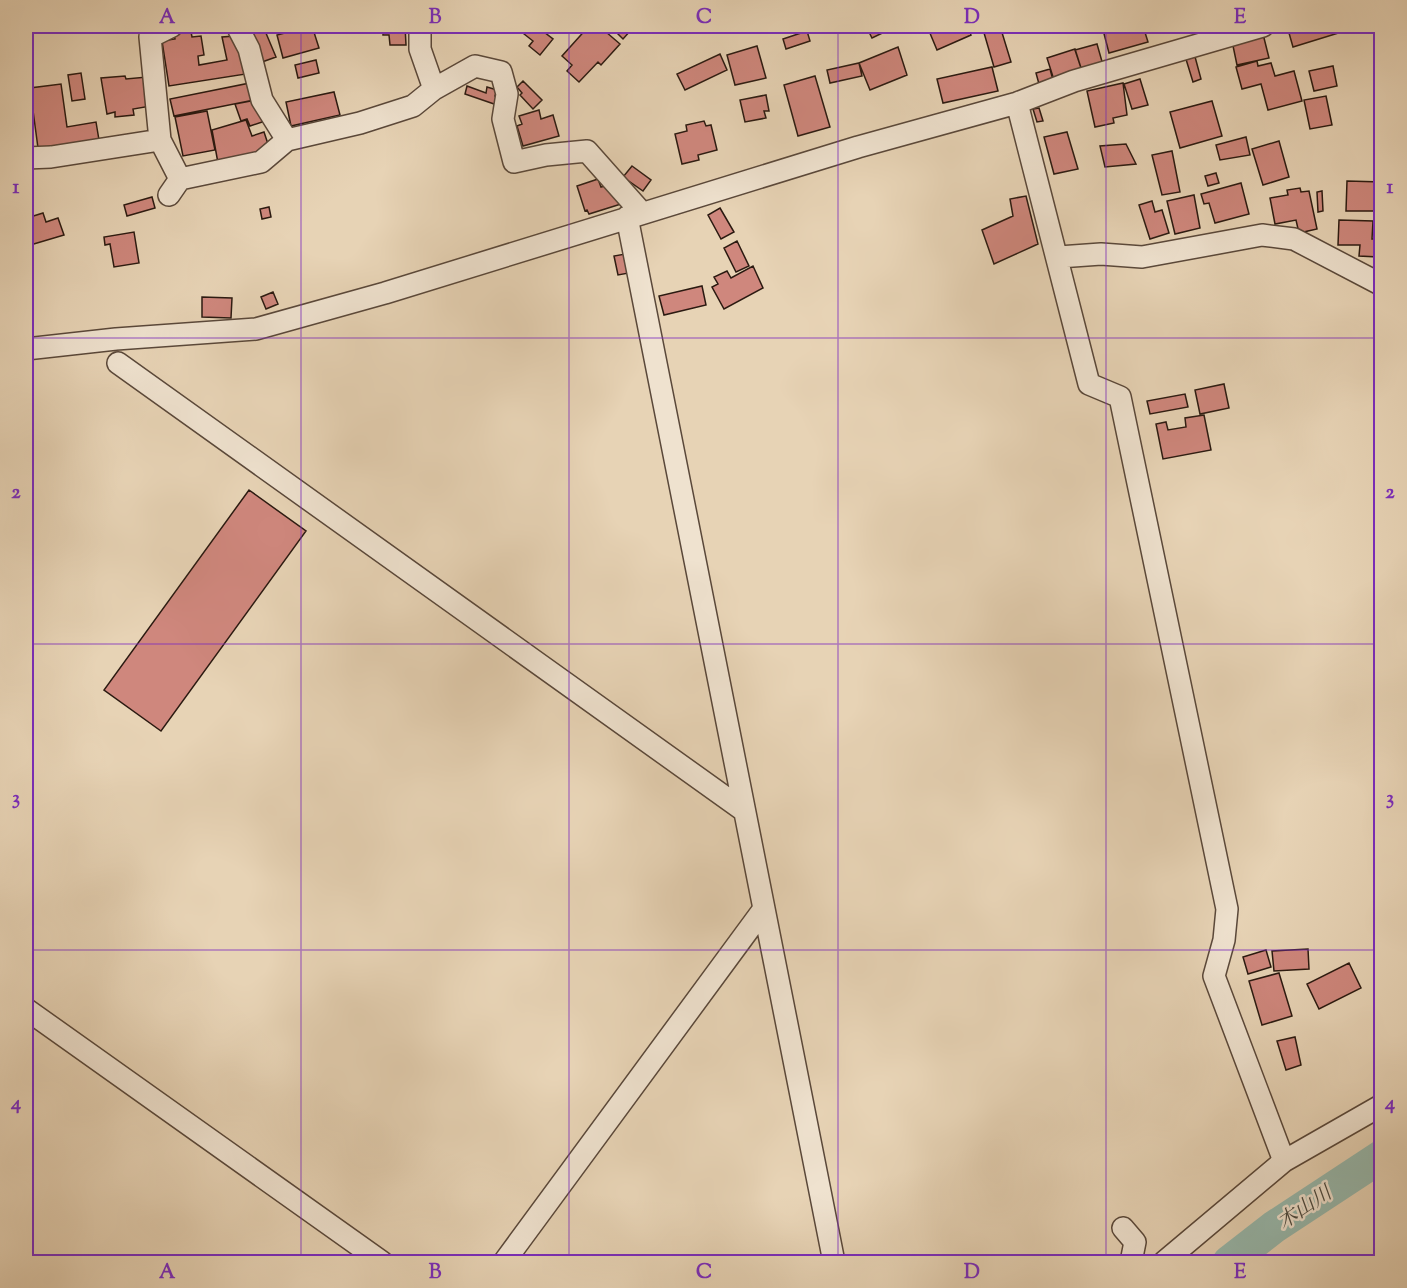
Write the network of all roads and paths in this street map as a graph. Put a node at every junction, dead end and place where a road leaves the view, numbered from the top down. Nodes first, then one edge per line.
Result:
1 (172, 26) edge
2 (237, 26) edge
3 (420, 26) edge
4 (1263, 26) edge
5 (434, 89) junction
6 (1017, 103) junction
7 (160, 140) junction
8 (287, 140) junction
9 (26, 158) edge
10 (635, 215) junction
11 (1059, 257) junction
12 (1382, 285) edge
13 (26, 349) edge
14 (118, 363) dead end
15 (742, 810) junction
16 (763, 910) junction
17 (26, 1009) edge
18 (1382, 1105) edge
19 (1284, 1161) junction
20 (1123, 1228) dead end
21 (382, 1263) edge
22 (504, 1263) edge
23 (834, 1263) edge
24 (1131, 1263) edge
25 (1164, 1263) edge

1 - 7 street
2 - 8 street
3 - 5 street
4 - 6 street
5 - 8 street
5 - 10 street
6 - 10 street
6 - 11 street
7 - 8 street
7 - 9 street
10 - 13 street
10 - 15 street
11 - 12 street
11 - 19 street
14 - 15 street
15 - 16 street
16 - 22 street
16 - 23 street
17 - 21 street
18 - 19 street
19 - 25 street
20 - 24 street

